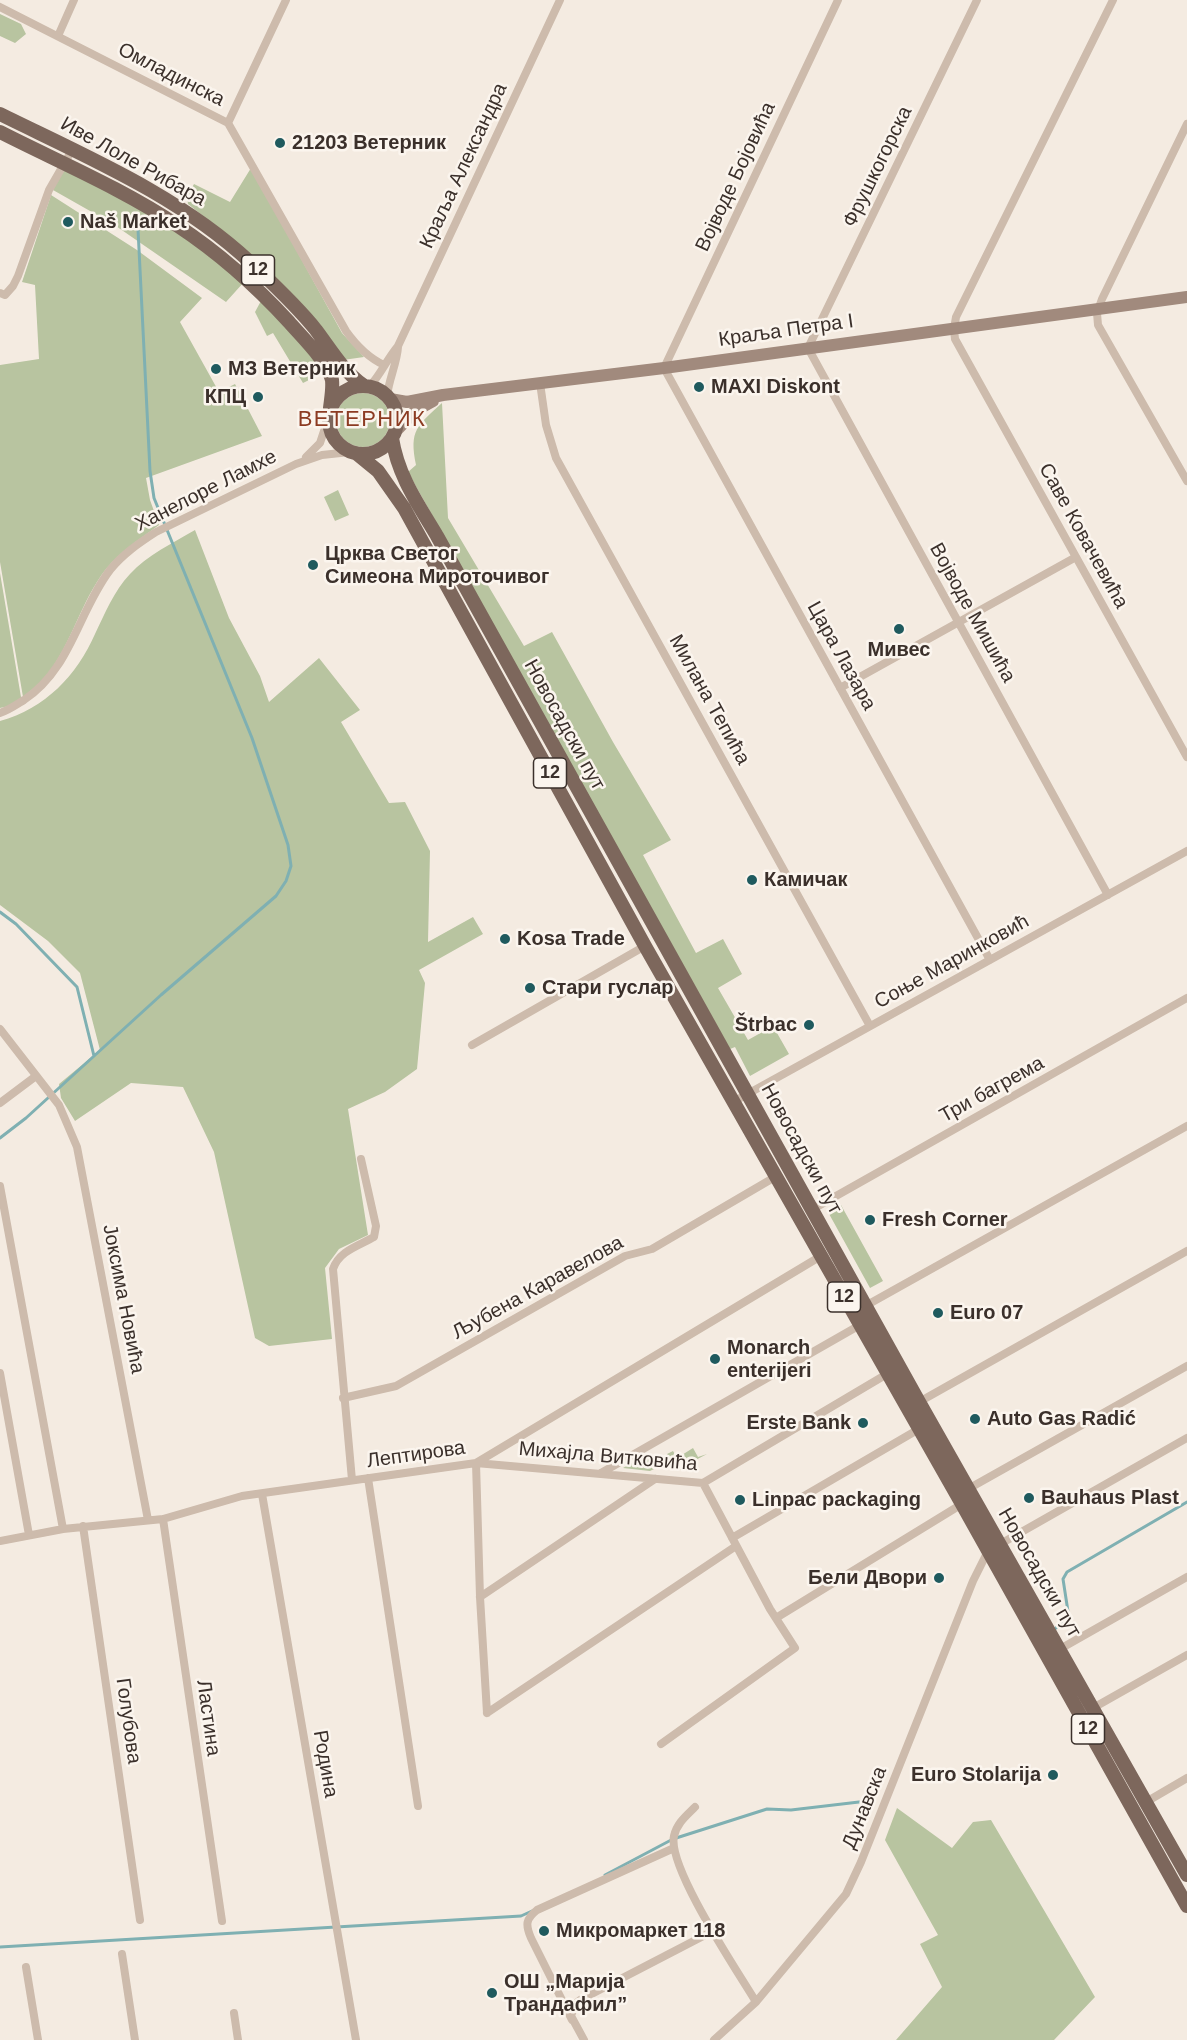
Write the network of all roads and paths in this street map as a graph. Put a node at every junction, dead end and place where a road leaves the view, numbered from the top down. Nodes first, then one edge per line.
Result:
1 (74, 0) edge
2 (286, 0) edge
3 (560, 0) edge
4 (838, 0) edge
5 (977, 0) edge
6 (1113, 0) edge
7 (0, 7) edge
8 (58, 36) junction
9 (0, 114) edge
10 (228, 123) junction
11 (1187, 124) edge
12 (0, 132) edge
13 (72, 150) junction
14 (63, 164) junction
15 (2, 295) edge
16 (1187, 297) edge
17 (1098, 310) junction
18 (954, 329) junction
19 (398, 346) junction
20 (808, 348) junction
21 (384, 365) junction
22 (664, 368) junction
23 (540, 383) junction
24 (366, 386) junction
25 (443, 395) junction
26 (388, 397) junction
27 (329, 414) junction
28 (393, 435) junction
29 (353, 453) junction
30 (296, 464) junction
31 (1187, 481) edge
32 (1076, 557) junction
33 (958, 621) junction
34 (840, 688) junction
35 (0, 713) edge
36 (1187, 757) edge
37 (1187, 851) edge
38 (1108, 895) junction
39 (645, 946) junction
40 (990, 960) junction
41 (1187, 998) edge
42 (870, 1026) junction
43 (0, 1029) edge
44 (472, 1046) dead end
45 (36, 1076) junction
46 (748, 1094) junction
47 (733, 1102) junction
48 (0, 1103) edge
49 (1187, 1126) edge
50 (361, 1159) dead end
51 (775, 1178) junction
52 (0, 1186) edge
53 (813, 1209) junction
54 (1187, 1251) edge
55 (821, 1256) junction
56 (867, 1305) junction
57 (860, 1325) junction
58 (1187, 1366) edge
59 (0, 1373) edge
60 (888, 1374) junction
61 (344, 1398) junction
62 (919, 1402) junction
63 (919, 1429) junction
64 (1187, 1437) edge
65 (476, 1462) junction
66 (601, 1473) junction
67 (368, 1478) junction
68 (655, 1478) junction
69 (352, 1480) junction
70 (703, 1483) junction
71 (968, 1489) junction
72 (262, 1494) junction
73 (962, 1504) junction
74 (163, 1519) junction
75 (148, 1520) junction
76 (83, 1526) junction
77 (63, 1528) junction
78 (29, 1535) junction
79 (0, 1541) edge
80 (734, 1542) junction
81 (994, 1547) junction
82 (1187, 1577) edge
83 (480, 1597) junction
84 (776, 1618) junction
85 (1060, 1649) junction
86 (1187, 1655) edge
87 (1093, 1708) junction
88 (660, 1744) dead end
89 (1187, 1778) edge
90 (1146, 1802) junction
91 (418, 1806) dead end
92 (695, 1807) dead end
93 (674, 1848) junction
94 (1186, 1870) edge
95 (1187, 1906) edge
96 (140, 1920) dead end
97 (222, 1921) dead end
98 (712, 1931) junction
99 (122, 1954) dead end
100 (26, 1967) dead end
101 (756, 2002) junction
102 (234, 2013) dead end
103 (572, 2020) junction
104 (38, 2040) edge
105 (135, 2040) edge
106 (238, 2040) edge
107 (356, 2040) edge
108 (584, 2040) edge
109 (714, 2040) edge

1 - 8 street
2 - 10 street
3 - 19 street, Краља Александра
4 - 22 street, Војводе Бојовића
5 - 20 street, Фрушкогорска
6 - 18 street
7 - 8 street, Омладинска
8 - 10 street, Омладинска
9 - 13 main road, Иве Лоле Рибара / 12
10 - 21 street, Омладинска
11 - 17 street
12 - 14 main road, Иве Лоле Рибара / 12
13 - 14 street
13 - 24 main road, Иве Лоле Рибара / 12
14 - 15 street
14 - 27 main road, Иве Лоле Рибара / 12
16 - 17 street, Краља Петра I
17 - 18 street, Краља Петра I
17 - 31 street
18 - 20 street, Краља Петра I
18 - 32 street, Саве Ковачевића
19 - 21 street
19 - 26 street
20 - 22 street, Краља Петра I
20 - 33 street, Војводе Мишића
21 - 24 street
22 - 23 street, Краља Петра I
22 - 34 street, Цара Лазара
23 - 25 street, Краља Петра I
23 - 42 street, Милана Тепића
24 - 26 main road, 12
24 - 27 main road
25 - 26 street, Краља Петра I
25 - 28 street
26 - 28 main road, 12
27 - 29 main road, 12
27 - 30 street, Ханелоре Ламхе
28 - 29 main road
28 - 46 main road, Новосадски пут / 12
29 - 30 street, Ханелоре Ламхе
29 - 39 main road, Новосадски пут / 12
30 - 35 street, Ханелоре Ламхе
32 - 33 street
32 - 36 street, Саве Ковачевића
33 - 34 street
33 - 38 street, Војводе Мишића
34 - 40 street, Цара Лазара
37 - 38 street, Соње Маринковић
38 - 40 street, Соње Маринковић
39 - 44 street
39 - 47 main road, Новосадски пут / 12
40 - 42 street, Соње Маринковић
41 - 53 street, Три багрема
42 - 46 street, Соње Маринковић
43 - 45 street, Јоксима Новића
45 - 48 street
45 - 75 street, Јоксима Новића
46 - 47 street, Соње Маринковић
46 - 53 main road, Новосадски пут / 12
47 - 51 main road, Новосадски пут / 12
49 - 56 street
50 - 61 street
51 - 55 main road, Новосадски пут / 12
51 - 61 street, Љубена Каравелова
52 - 77 street
53 - 56 main road, Новосадски пут / 12
54 - 62 street
55 - 57 main road, Новосадски пут / 12
55 - 65 street, Лептирова
56 - 62 main road, Новосадски пут / 12
57 - 60 main road, Новосадски пут / 12
57 - 66 street
58 - 71 street
59 - 78 street
60 - 63 main road, Новосадски пут / 12
60 - 70 street, Михајла Витковића
61 - 69 street
62 - 71 main road, Новосадски пут / 12
63 - 73 main road, Новосадски пут / 12
63 - 80 street
64 - 81 street
65 - 66 street, Михајла Витковића
65 - 67 street, Лептирова
65 - 83 street
66 - 68 street, Михајла Витковића
67 - 69 street, Лептирова
67 - 91 street
68 - 70 street, Михајла Витковића
68 - 83 street
69 - 72 street, Лептирова
70 - 80 street
71 - 81 main road, Новосадски пут / 12
72 - 74 street, Лептирова
72 - 107 street, Родина
73 - 81 main road, Новосадски пут / 12
73 - 84 street
74 - 75 street, Лептирова
74 - 97 street, Ластина
75 - 76 street, Лептирова
76 - 77 street, Лептирова
76 - 96 street, Голубова
77 - 78 street, Лептирова
78 - 79 street, Лептирова
80 - 83 street
80 - 84 street
81 - 85 main road, Новосадски пут / 12
81 - 95 main road, Новосадски пут / 12
81 - 101 street, Дунавска
82 - 85 street
84 - 88 street
85 - 87 main road, Новосадски пут / 12
86 - 87 street
87 - 90 main road, Новосадски пут / 12
89 - 90 street
90 - 94 main road, Новосадски пут / 12
92 - 93 street
93 - 98 street
93 - 103 street
98 - 101 street
98 - 103 street
99 - 105 street
100 - 104 street
101 - 109 street, Дунавска
102 - 106 street
103 - 108 street

